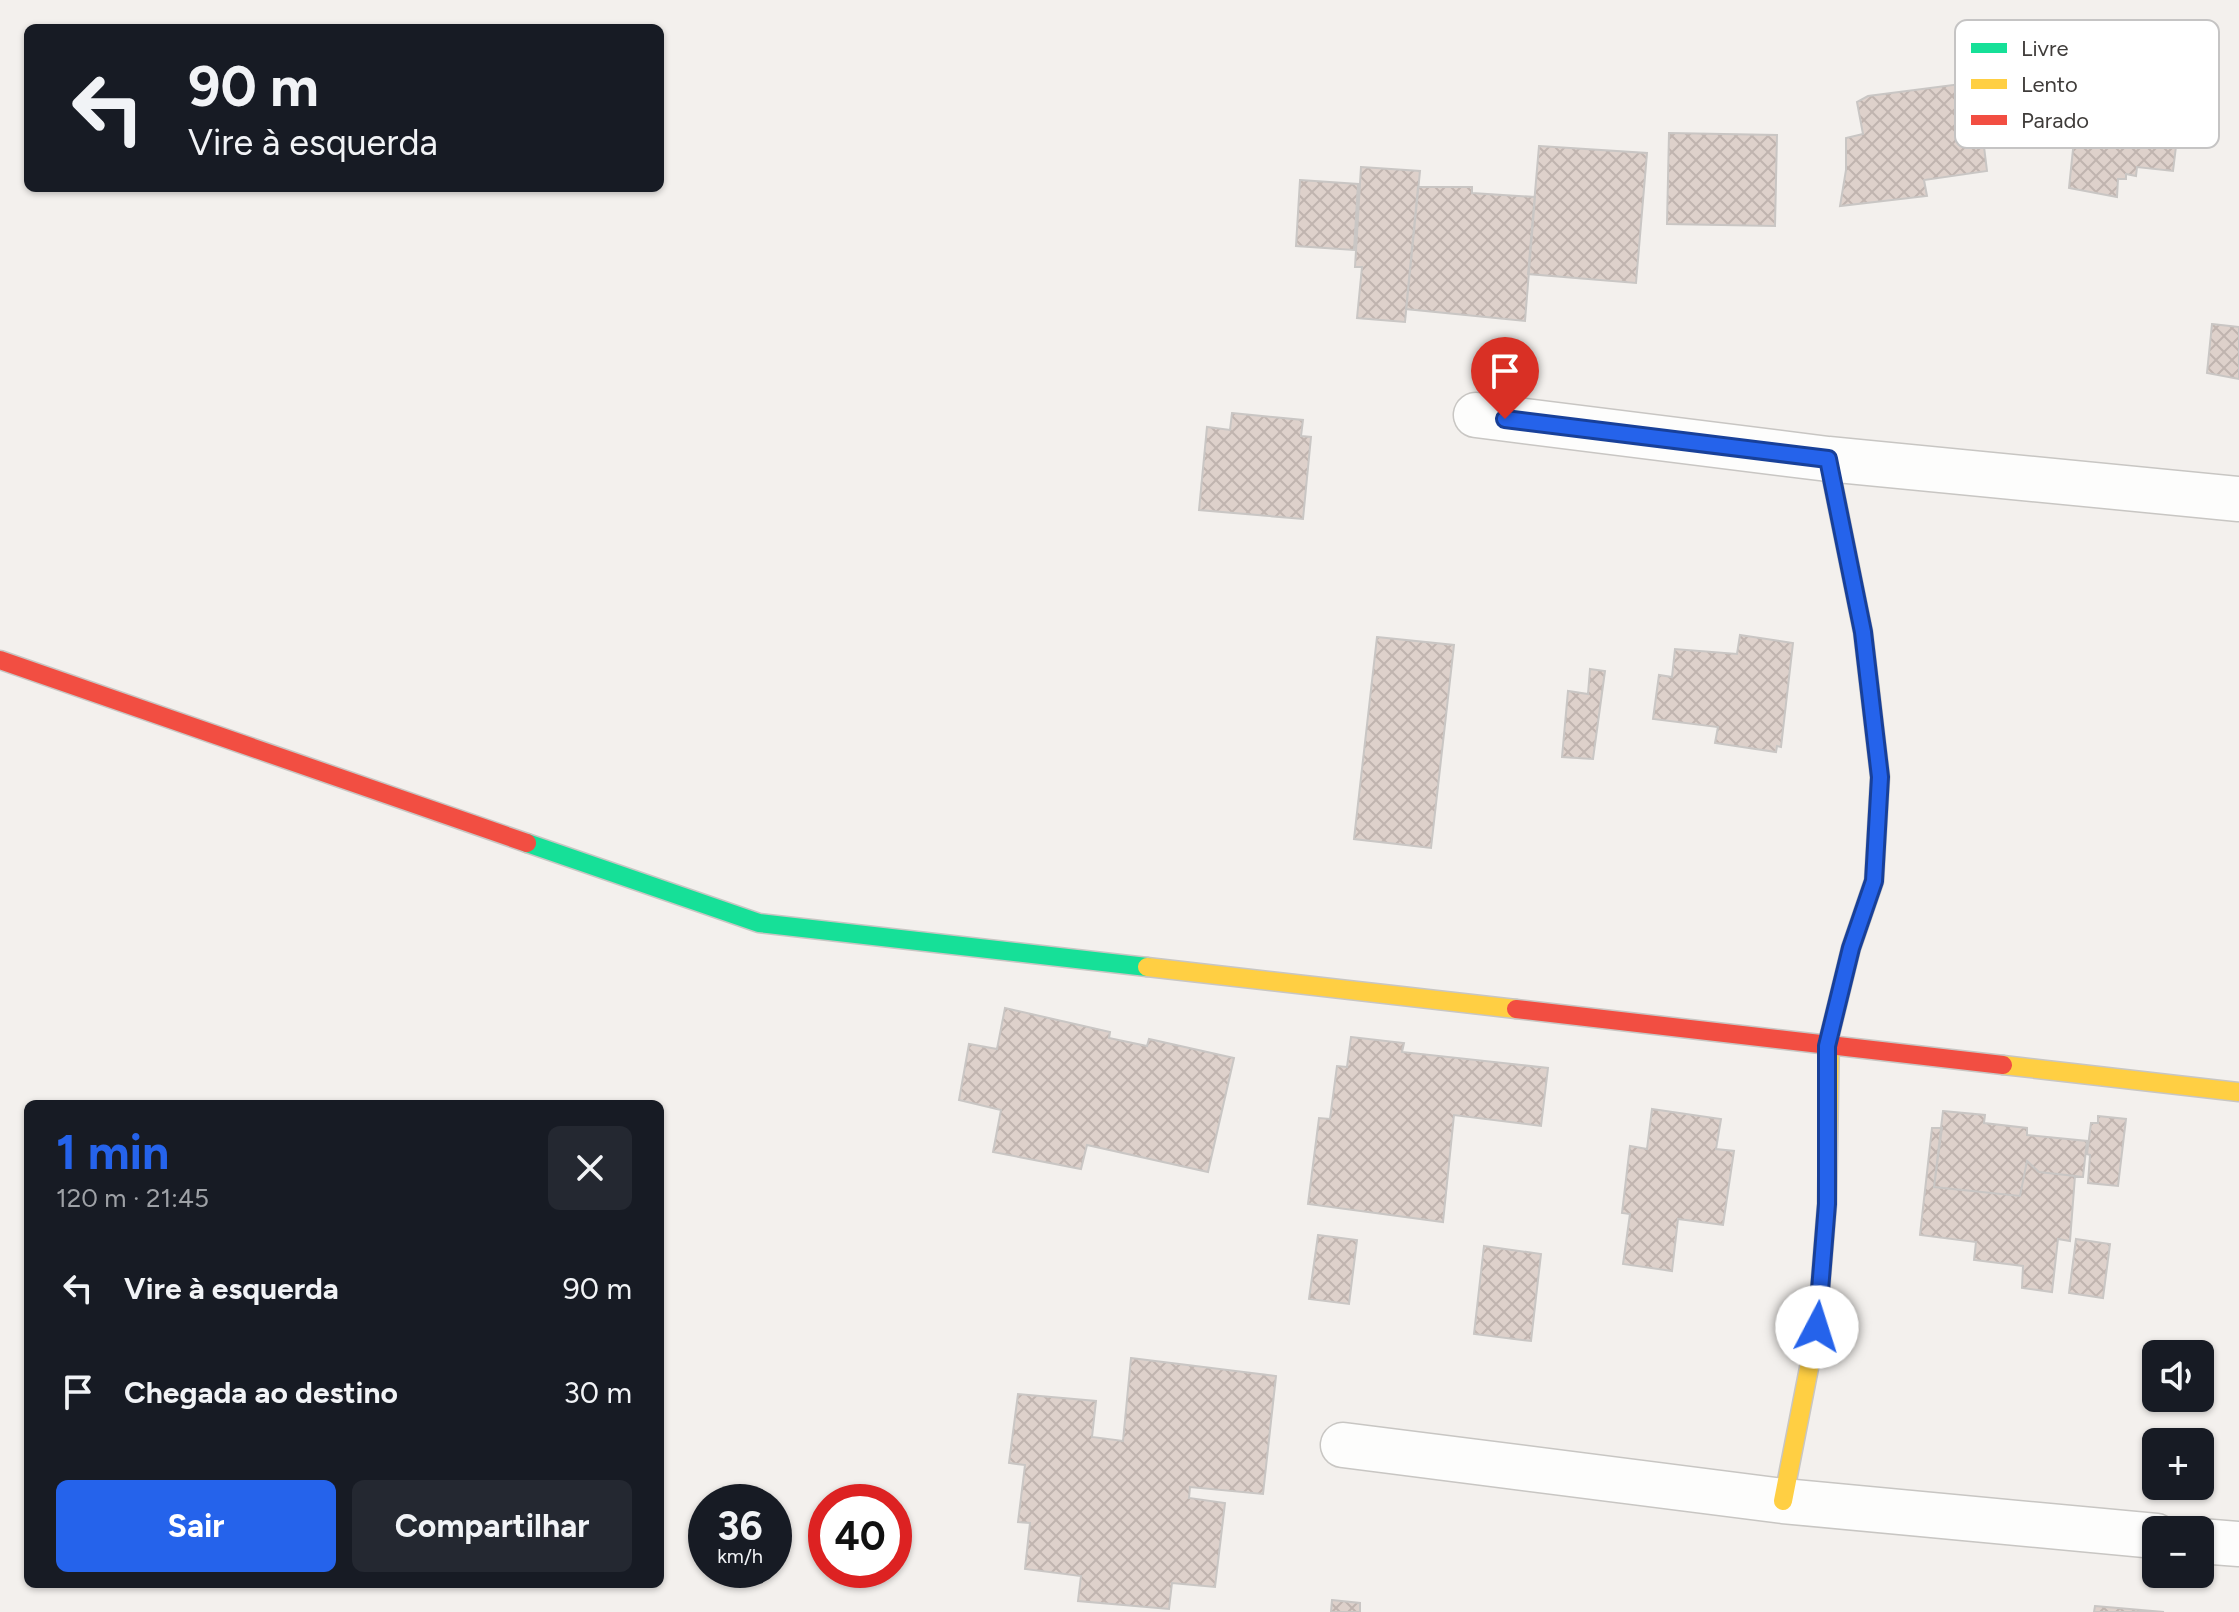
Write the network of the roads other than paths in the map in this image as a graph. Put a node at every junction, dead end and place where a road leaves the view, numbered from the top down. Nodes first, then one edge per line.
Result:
1 (1476, 415) dead end
2 (1828, 459) junction
3 (2239, 499) edge
4 (0, 660) edge
5 (1827, 1046) junction
6 (2239, 1092) edge
7 (1343, 1445) dead end
8 (1783, 1501) junction
9 (2142, 1535) edge
10 (2214, 1542) edge
11 (2239, 1544) edge

1 - 2 street
2 - 3 street
2 - 5 street
4 - 5 street
5 - 6 street
5 - 8 street
7 - 8 street
8 - 9 street
10 - 11 street

